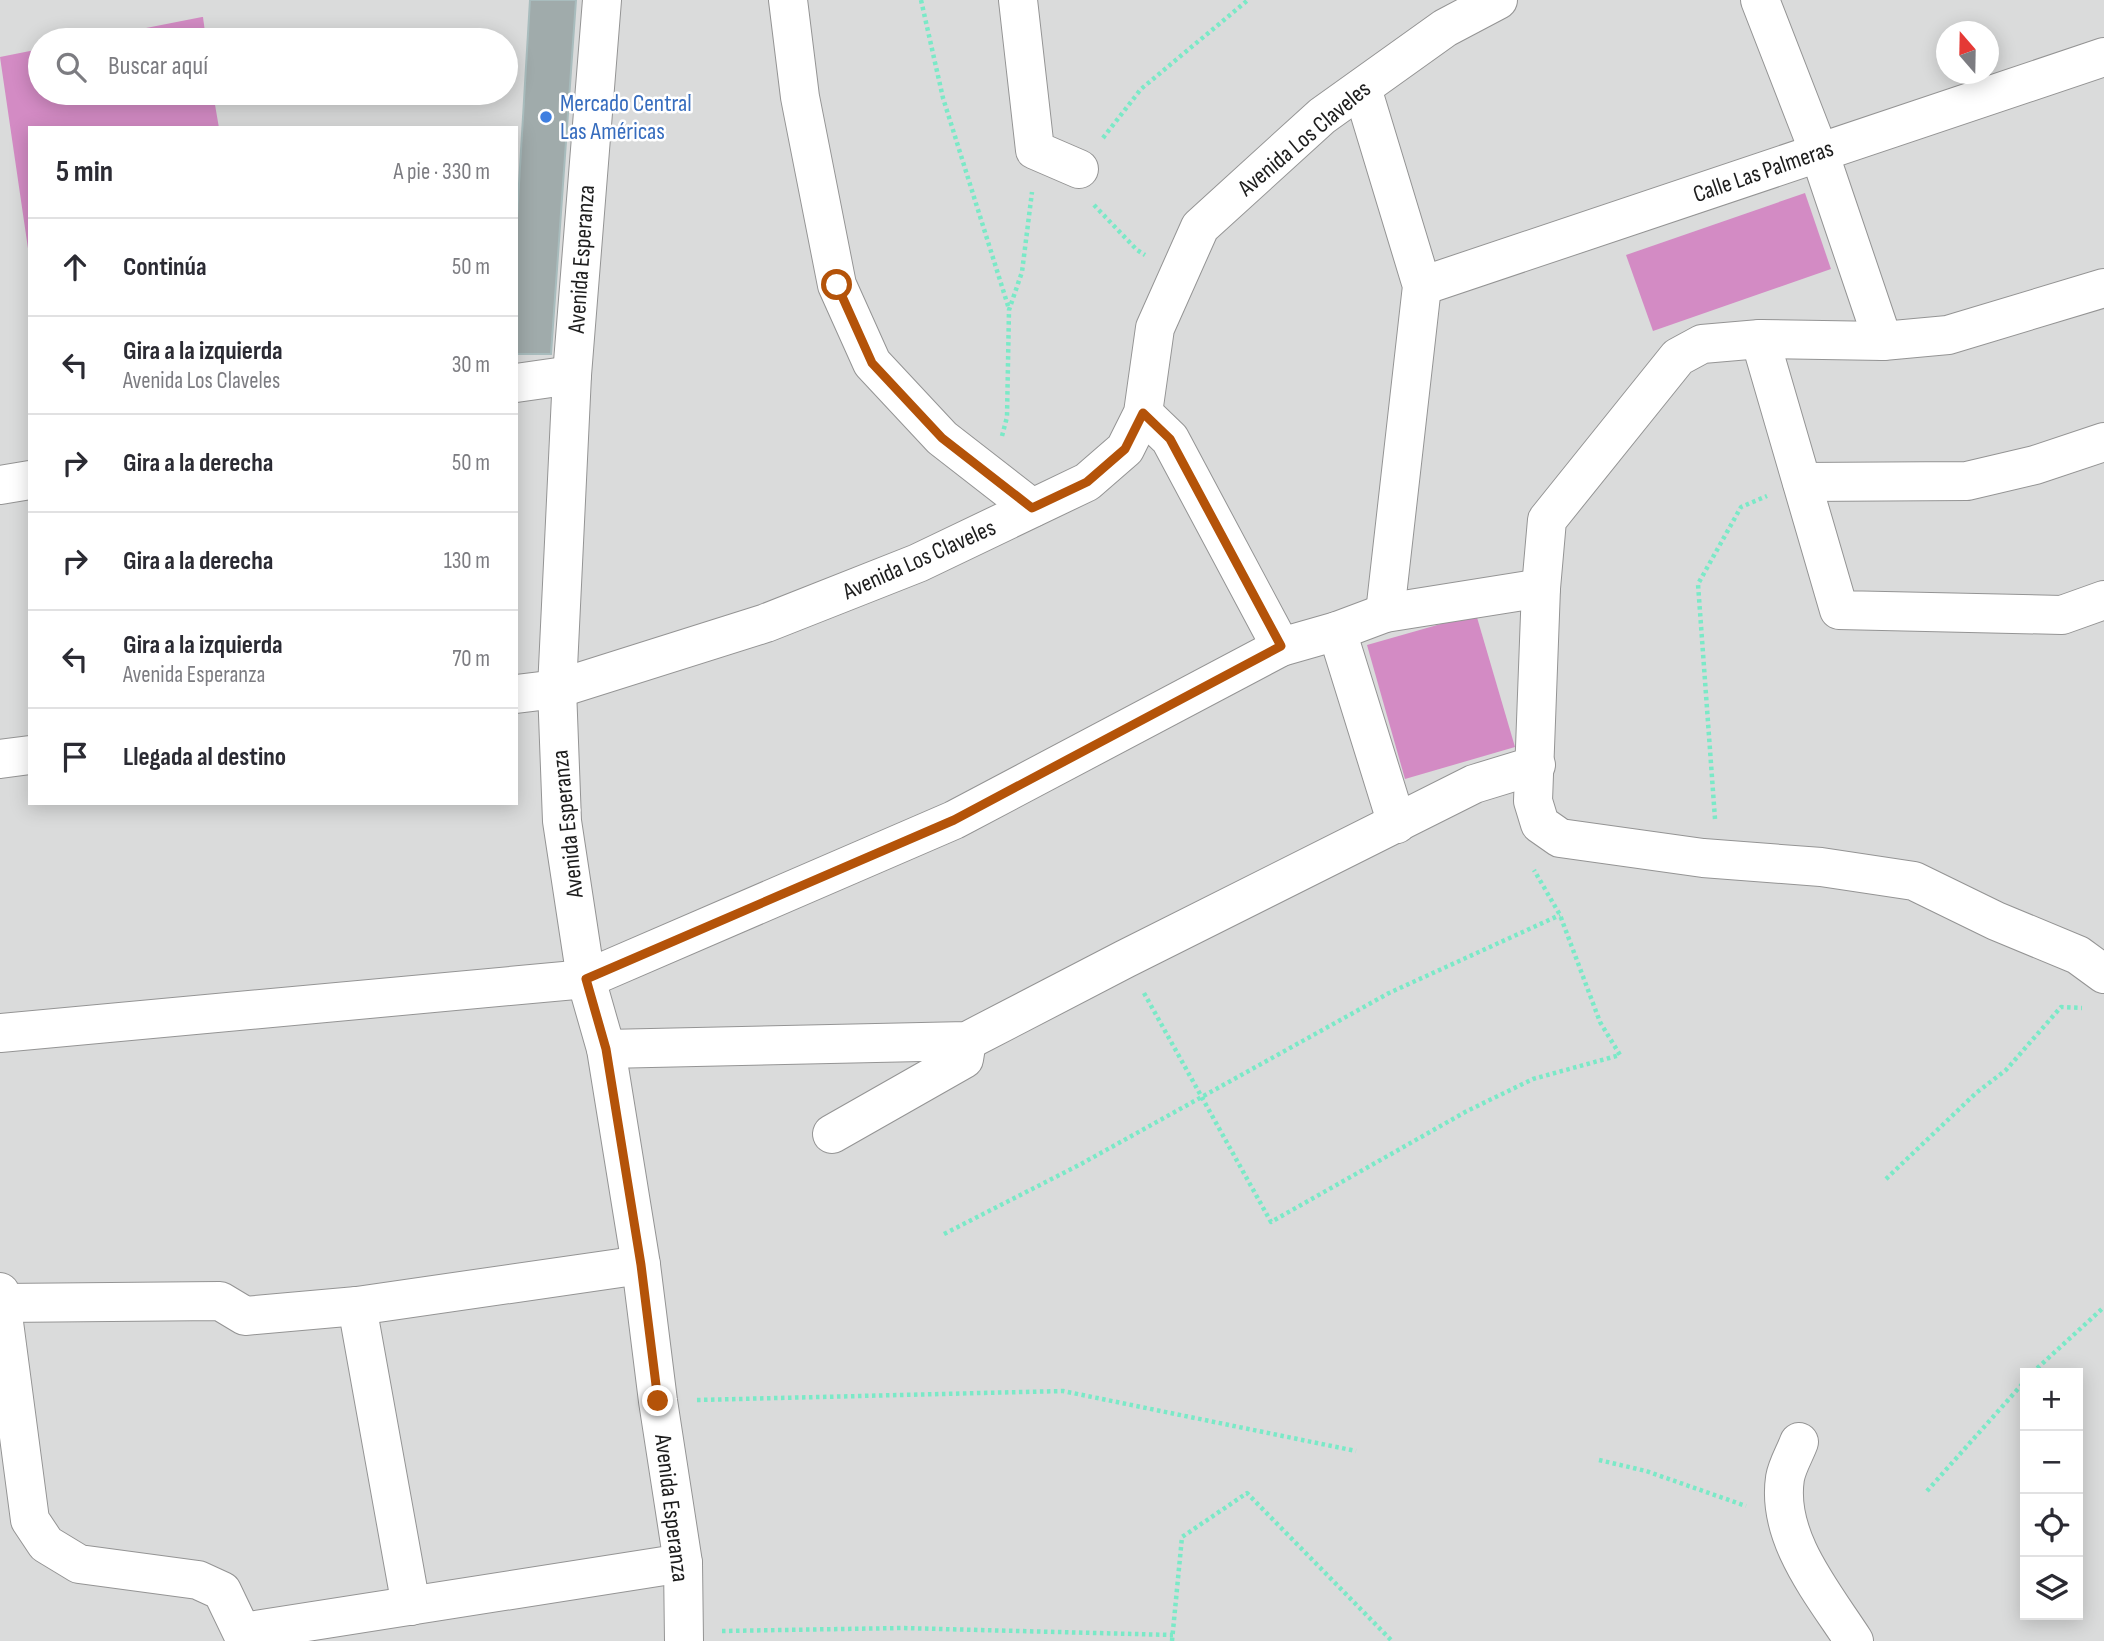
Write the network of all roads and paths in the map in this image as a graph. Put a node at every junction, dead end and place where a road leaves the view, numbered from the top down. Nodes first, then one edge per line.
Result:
1 (602, 0) edge
2 (788, 0) edge
3 (921, 0) edge
4 (1018, 0) edge
5 (1248, 0) edge
6 (1499, 0) edge
7 (1760, 0) edge
8 (2104, 57) edge
9 (1362, 88) junction
10 (1035, 150) junction
11 (1819, 152) junction
12 (1079, 169) junction
13 (1179, 275) junction
14 (1422, 286) junction
15 (2104, 288) edge
16 (1009, 310) junction
17 (1760, 338) junction
18 (1883, 341) junction
19 (572, 375) junction
20 (518, 383) edge
21 (1143, 413) junction
22 (2104, 442) edge
23 (993, 478) junction
24 (28, 480) edge
25 (1802, 482) junction
26 (0, 485) edge
27 (1032, 508) junction
28 (1541, 588) junction
29 (2104, 600) edge
30 (1385, 613) junction
31 (1337, 631) junction
32 (1281, 646) junction
33 (556, 689) junction
34 (518, 694) edge
35 (28, 755) edge
36 (0, 759) edge
37 (1536, 765) junction
38 (1397, 824) junction
39 (1703, 858) junction
40 (1530, 863) dead end
41 (1560, 915) junction
42 (1125, 959) junction
43 (586, 979) junction
44 (2096, 987) edge
45 (0, 1032) edge
46 (967, 1041) junction
47 (606, 1049) junction
48 (1201, 1096) junction
49 (832, 1134) dead end
50 (1886, 1179) dead end
51 (944, 1234) dead end
52 (641, 1265) junction
53 (0, 1292) edge
54 (1, 1303) edge
55 (357, 1306) junction
56 (2104, 1307) edge
57 (2037, 1368) edge
58 (2020, 1387) edge
59 (658, 1401) junction
60 (1799, 1442) dead end
61 (1356, 1451) dead end
62 (1599, 1460) dead end
63 (1927, 1490) dead end
64 (1786, 1520) junction
65 (683, 1563) junction
66 (411, 1605) junction
67 (245, 1636) edge
68 (683, 1636) edge
69 (1173, 1638) edge
70 (1392, 1641) edge
71 (1854, 1641) edge

1 - 19 street, Avenida Esperanza
2 - 23 street
3 - 16 path
4 - 10 street
5 - 12 path
6 - 9 street, Avenida Los Claveles
7 - 11 street
8 - 11 street, Calle Las Palmeras
9 - 13 street, Avenida Los Claveles
9 - 14 street
10 - 12 street
10 - 16 path
11 - 14 street, Calle Las Palmeras
11 - 18 street
12 - 13 path
13 - 21 street, Avenida Los Claveles
14 - 30 street
15 - 18 street
16 - 23 path
17 - 18 street
17 - 25 street
17 - 28 street
19 - 20 street
19 - 33 street, Avenida Esperanza
21 - 27 street, Avenida Los Claveles
21 - 32 street
22 - 25 street
23 - 27 street
24 - 26 street
25 - 29 street
25 - 39 path
27 - 33 street, Avenida Los Claveles
28 - 30 street
28 - 37 street
30 - 31 street
31 - 32 street
31 - 38 street
32 - 43 street
33 - 34 street, Avenida Los Claveles
33 - 43 street, Avenida Esperanza
35 - 36 street
37 - 38 street
37 - 39 street
38 - 42 street
39 - 44 street
40 - 41 path
41 - 48 path
41 - 48 path
42 - 46 street
42 - 48 path
43 - 45 street
43 - 47 street, Avenida Esperanza
44 - 50 path
46 - 47 street
46 - 49 street
47 - 52 street, Avenida Esperanza
48 - 51 path
52 - 55 street
52 - 59 street, Avenida Esperanza
53 - 54 street
54 - 55 street
54 - 67 street
55 - 66 street
56 - 57 path
58 - 63 path
59 - 61 path
59 - 65 street, Avenida Esperanza
60 - 64 street
62 - 64 path
64 - 71 street
65 - 66 street
65 - 68 street, Avenida Esperanza
66 - 67 street
68 - 69 path
69 - 70 path

